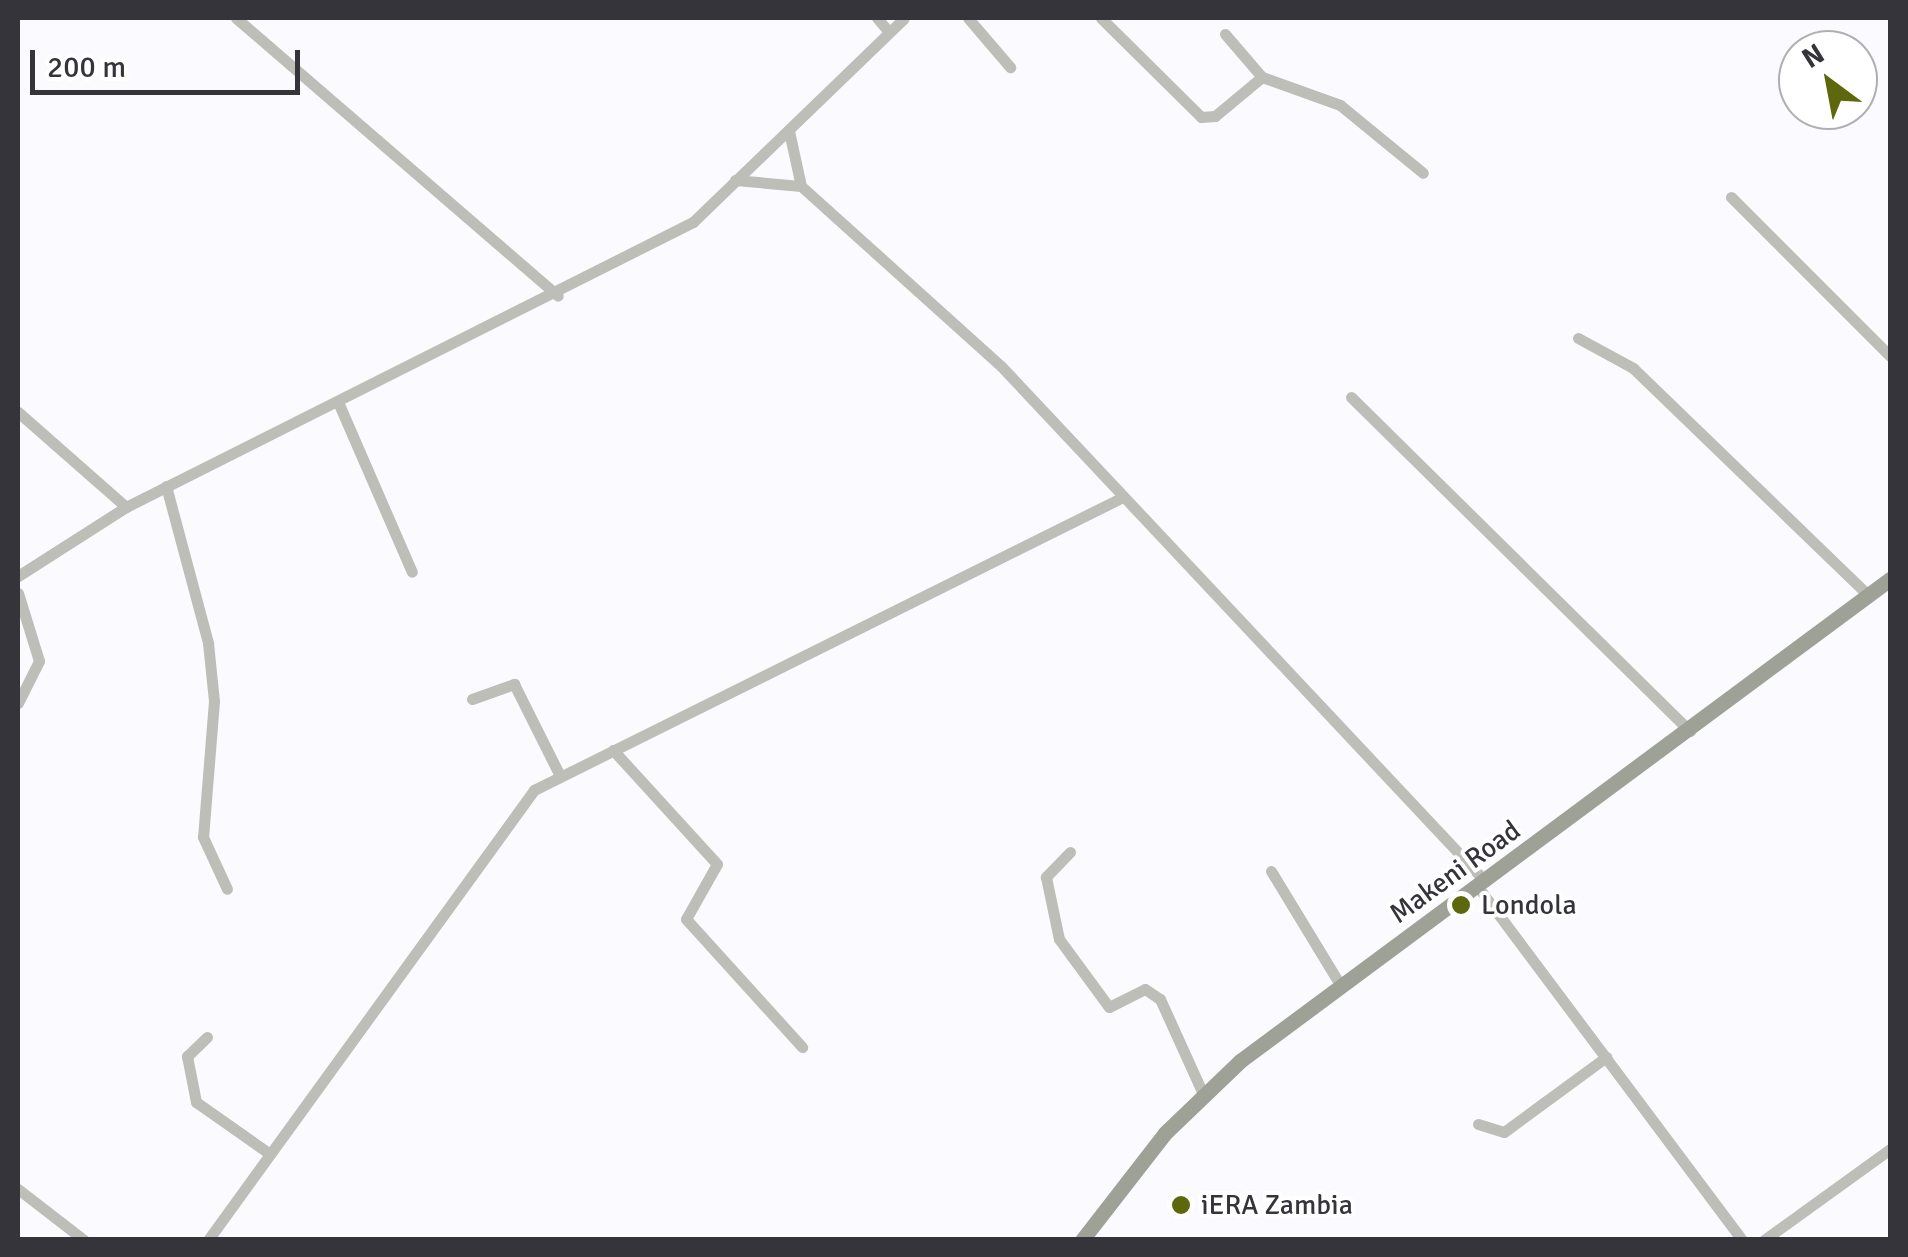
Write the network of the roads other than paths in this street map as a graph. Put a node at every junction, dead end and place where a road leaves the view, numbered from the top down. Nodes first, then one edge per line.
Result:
1 (236, 18) edge
2 (877, 18) edge
3 (904, 18) edge
4 (968, 18) edge
5 (1100, 18) edge
6 (889, 32) junction
7 (1225, 34) dead end
8 (1010, 67) dead end
9 (1262, 77) junction
10 (789, 131) junction
11 (1423, 174) dead end
12 (735, 180) junction
13 (801, 186) junction
14 (1731, 197) dead end
15 (558, 296) junction
16 (1578, 338) dead end
17 (1890, 356) edge
18 (1350, 396) dead end
19 (338, 402) junction
20 (18, 412) edge
21 (166, 486) junction
22 (1123, 497) junction
23 (126, 507) junction
24 (412, 572) dead end
25 (18, 576) edge
26 (1890, 579) edge
27 (18, 593) edge
28 (1869, 596) junction
29 (472, 698) dead end
30 (18, 703) edge
31 (1690, 731) junction
32 (613, 750) junction
33 (559, 774) junction
34 (1070, 852) dead end
35 (1271, 871) dead end
36 (1482, 884) junction
37 (228, 889) dead end
38 (1341, 986) junction
39 (207, 1037) dead end
40 (802, 1046) dead end
41 (1606, 1057) junction
42 (1204, 1094) junction
43 (1478, 1124) dead end
44 (1890, 1149) edge
45 (270, 1154) junction
46 (18, 1189) edge
47 (84, 1240) edge
48 (208, 1240) edge
49 (1082, 1240) edge
50 (1742, 1240) edge
51 (1764, 1240) edge

1 - 15 street
2 - 6 street
3 - 6 street
4 - 8 street
5 - 9 street
6 - 10 street
7 - 9 street
9 - 11 street
10 - 12 street
10 - 13 street
12 - 13 street
12 - 15 street
13 - 22 street
14 - 17 street
15 - 19 street
16 - 28 street
18 - 31 street
19 - 21 street
19 - 24 street
20 - 23 street
21 - 23 street
21 - 37 street
22 - 32 street
22 - 36 street
23 - 25 street
26 - 28 main road, Makeni Road
27 - 30 street
28 - 31 main road, Makeni Road
29 - 33 street
31 - 36 main road, Makeni Road
32 - 33 street
32 - 40 street
33 - 45 street
34 - 42 street
35 - 38 street
36 - 38 main road, Makeni Road
36 - 41 street
38 - 42 main road, Makeni Road
39 - 45 street
41 - 43 street
41 - 50 street
42 - 49 main road, Makeni Road
44 - 51 street
45 - 48 street
46 - 47 street

